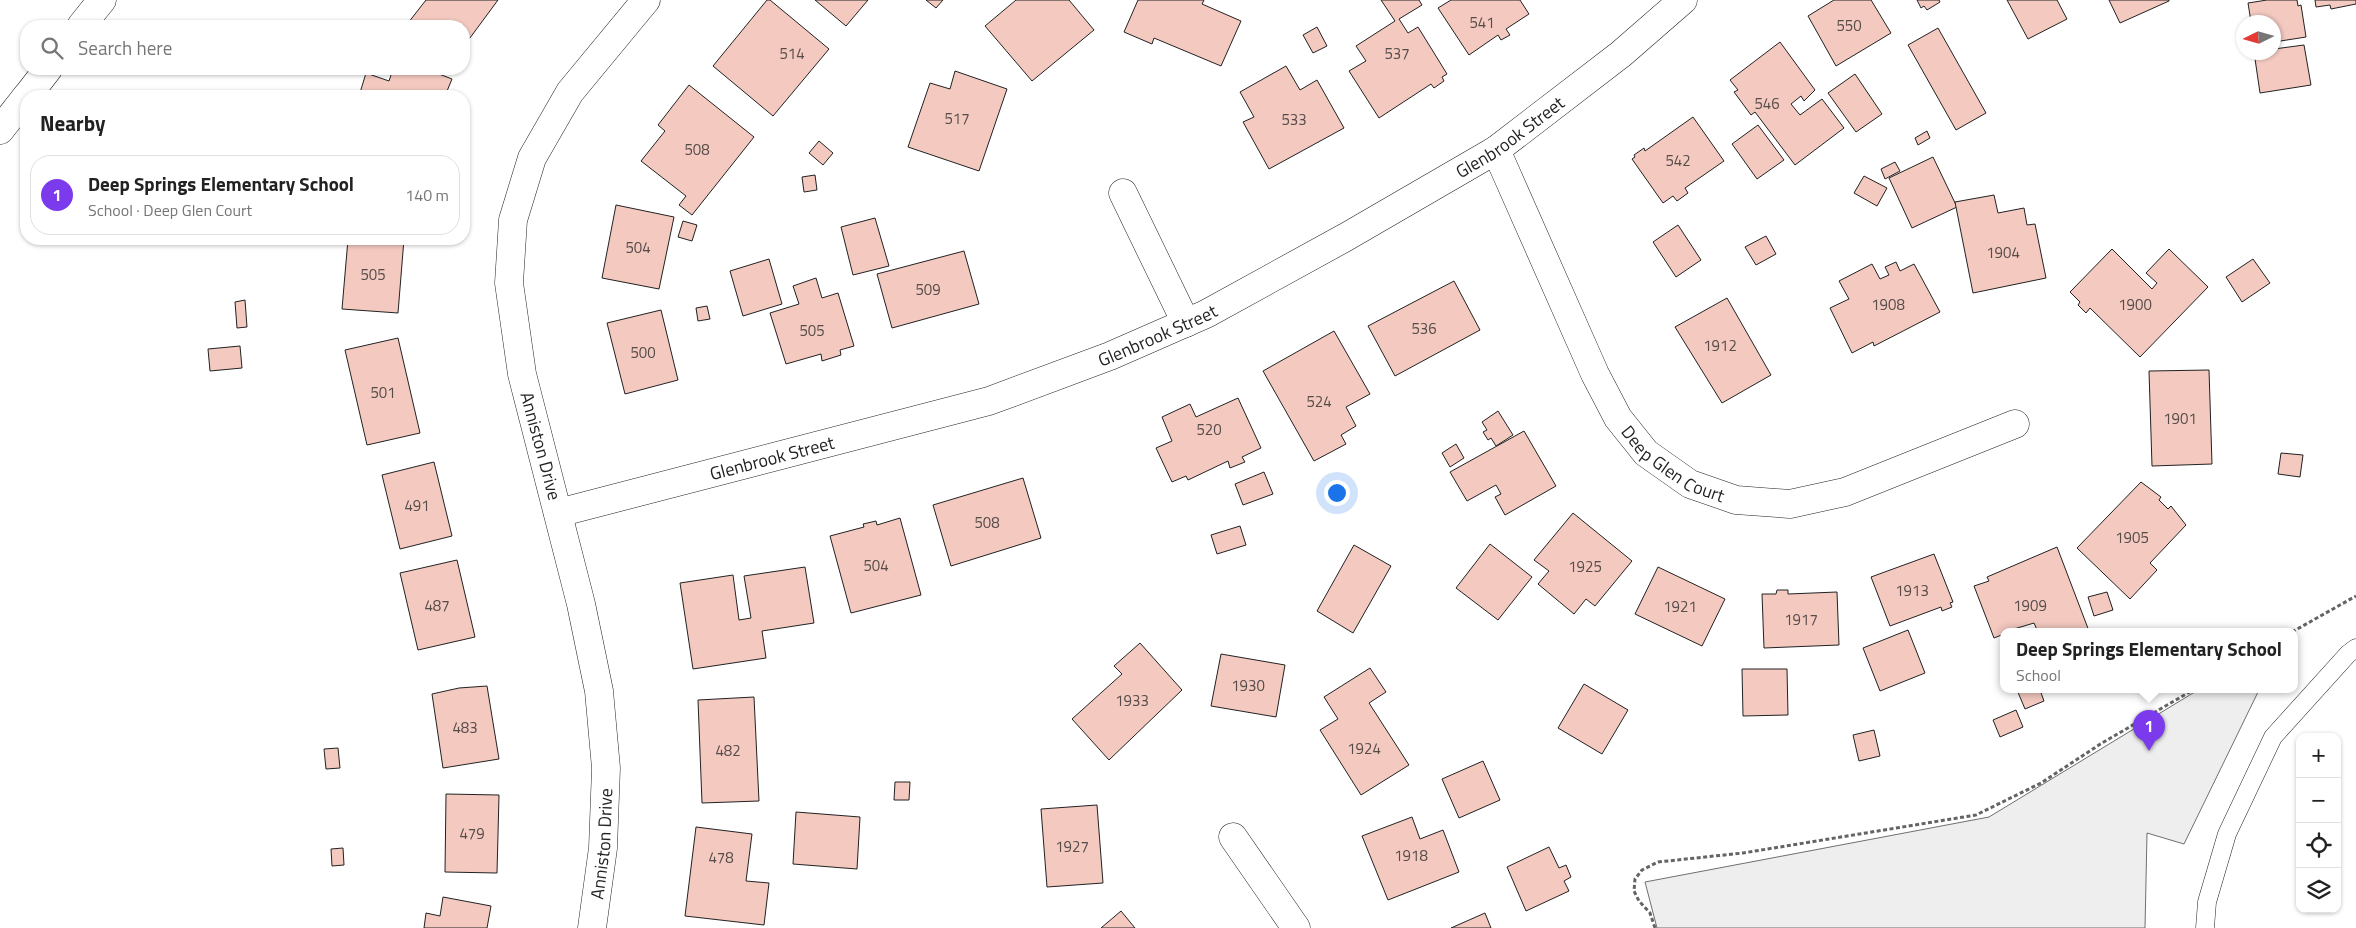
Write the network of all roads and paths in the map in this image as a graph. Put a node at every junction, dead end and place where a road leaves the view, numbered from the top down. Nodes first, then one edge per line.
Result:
1 (102, 0) edge
2 (646, 0) edge
3 (1683, 0) edge
4 (86, 20) edge
5 (43, 75) edge
6 (31, 90) edge
7 (20, 104) edge
8 (0, 130) edge
9 (1496, 150) junction
10 (1123, 193) dead end
11 (1186, 323) junction
12 (2015, 424) dead end
13 (558, 513) junction
14 (2356, 596) edge
15 (2298, 629) edge
16 (2356, 648) edge
17 (2188, 693) edge
18 (1233, 837) dead end
19 (2207, 902) junction
20 (592, 928) edge
21 (1296, 928) edge
22 (1655, 928) edge
23 (2206, 928) edge
24 (2220, 928) edge

1 - 4 main road
2 - 13 main road, Anniston Drive
3 - 9 main road, Glenbrook Street
5 - 6 main road
7 - 8 main road
9 - 11 main road, Glenbrook Street
9 - 12 main road, Deep Glen Court
10 - 11 main road
11 - 13 main road, Glenbrook Street
13 - 20 main road, Anniston Drive
14 - 15 path
16 - 19 lane
17 - 22 path
18 - 21 main road
19 - 23 lane
19 - 24 lane

